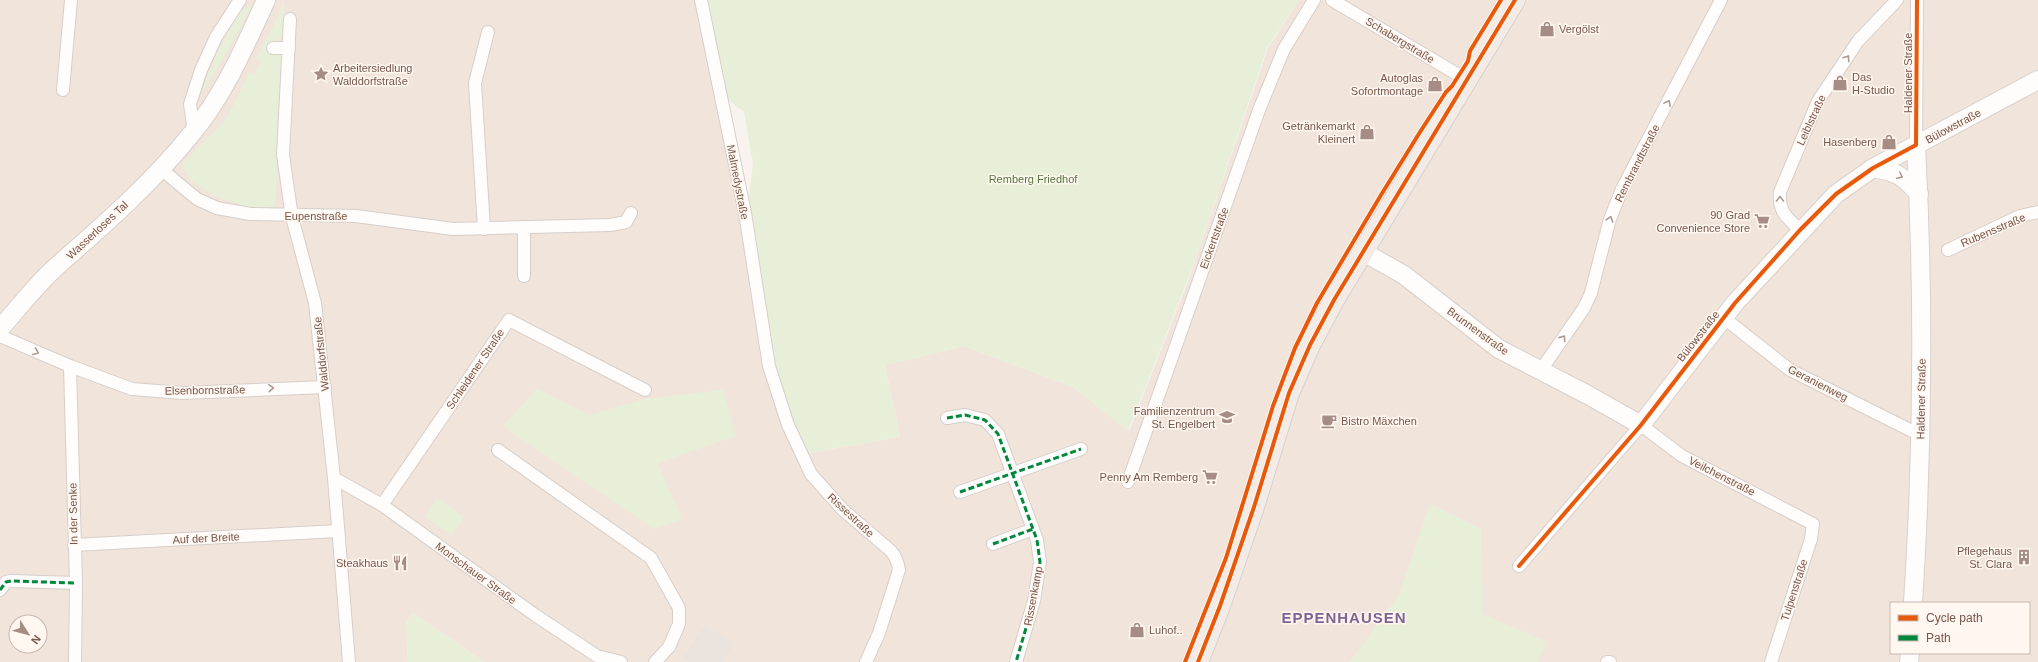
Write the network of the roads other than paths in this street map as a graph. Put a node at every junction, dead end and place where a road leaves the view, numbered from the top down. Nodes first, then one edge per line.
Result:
1 (71, 0) edge
2 (240, 0) edge
3 (266, 0) edge
4 (701, 0) edge
5 (1314, 0) edge
6 (1332, 0) edge
7 (1515, 0) edge
8 (1721, 0) edge
9 (1897, 0) edge
10 (1918, 0) edge
11 (290, 19) dead end
12 (488, 32) dead end
13 (273, 48) dead end
14 (289, 48) junction
15 (1467, 80) junction
16 (2038, 80) edge
17 (62, 90) dead end
18 (194, 131) junction
19 (1916, 145) junction
20 (1873, 168) junction
21 (161, 169) junction
22 (1919, 194) junction
23 (2038, 212) edge
24 (631, 213) dead end
25 (292, 217) junction
26 (524, 227) junction
27 (484, 229) junction
28 (1800, 230) junction
29 (1948, 250) dead end
30 (1363, 252) junction
31 (524, 276) dead end
32 (1724, 318) junction
33 (0, 329) edge
34 (0, 336) edge
35 (70, 366) junction
36 (769, 366) joint
37 (1541, 370) junction
38 (325, 387) junction
39 (645, 390) dead end
40 (947, 418) dead end
41 (1641, 425) junction
42 (1920, 435) junction
43 (1082, 449) dead end
44 (498, 450) dead end
45 (1013, 474) junction
46 (334, 478) junction
47 (1128, 482) dead end
48 (960, 492) dead end
49 (382, 505) junction
50 (1808, 521) joint
51 (1033, 529) junction
52 (338, 531) junction
53 (993, 544) dead end
54 (74, 545) junction
55 (1519, 566) dead end
56 (76, 583) junction
57 (0, 590) edge
58 (1913, 602) edge
59 (75, 662) edge
60 (349, 662) edge
61 (621, 662) edge
62 (655, 662) edge
63 (866, 662) edge
64 (1016, 662) edge
65 (1198, 662) edge
66 (1771, 662) edge

1 - 17 street
2 - 18 street
3 - 18 main road, Wasserloses Tal
4 - 36 street, Malmedystraße
5 - 47 street, Eickertstraße
6 - 15 street, Schabergstraße
7 - 15 main road
37 -> 8 street, Rembrandtstraße
28 -> 9 street, Leiblstraße
10 - 19 street, Haldener Straße
11 - 14 street, Walddorfstraße
12 - 27 street
13 - 14 street
14 - 25 street, Walddorfstraße
15 - 30 main road
16 - 19 main road, Bülowstraße
18 - 21 main road, Wasserloses Tal
19 - 20 main road, Bülowstraße
19 - 22 main road, Haldener Straße
20 -> 22 main road
20 - 28 main road, Bülowstraße
21 - 25 street, Eupenstraße
21 - 33 main road, Wasserloses Tal
22 - 42 main road, Haldener Straße
23 - 29 street, Rubensstraße
24 - 26 street, Eupenstraße
25 - 27 street, Eupenstraße
25 - 38 street, Walddorfstraße
26 - 27 street, Eupenstraße
26 - 31 street
28 - 32 main road, Bülowstraße
30 - 37 main road, Brunnenstraße
30 - 65 main road
32 - 41 main road, Bülowstraße
32 - 42 street, Geranienweg
34 -> 35 street, Elsenbornstraße
35 -> 38 street, Elsenbornstraße
35 - 54 street, In der Senke
36 - 63 street, Rissestraße
37 - 41 main road, Brunnenstraße
38 - 46 street, Walddorfstraße
39 - 49 street, Schleidener Straße
40 - 45 street, Rissenkamp
41 - 50 street, Veilchenstraße
41 - 55 street, Bülowstraße
42 - 58 main road, Haldener Straße
43 - 45 street
44 - 62 street
45 - 48 street
45 - 51 street, Rissenkamp
46 - 49 street, Monschauer Straße
46 - 52 street, Walddorfstraße
49 - 61 street, Monschauer Straße
50 - 66 street, Tulpenstraße
51 - 53 street
51 - 64 street, Rissenkamp
52 - 54 street, Auf der Breite
52 - 60 street, Walddorfstraße
54 - 56 street, In der Senke
56 - 57 street
56 - 59 street, In der Senke

